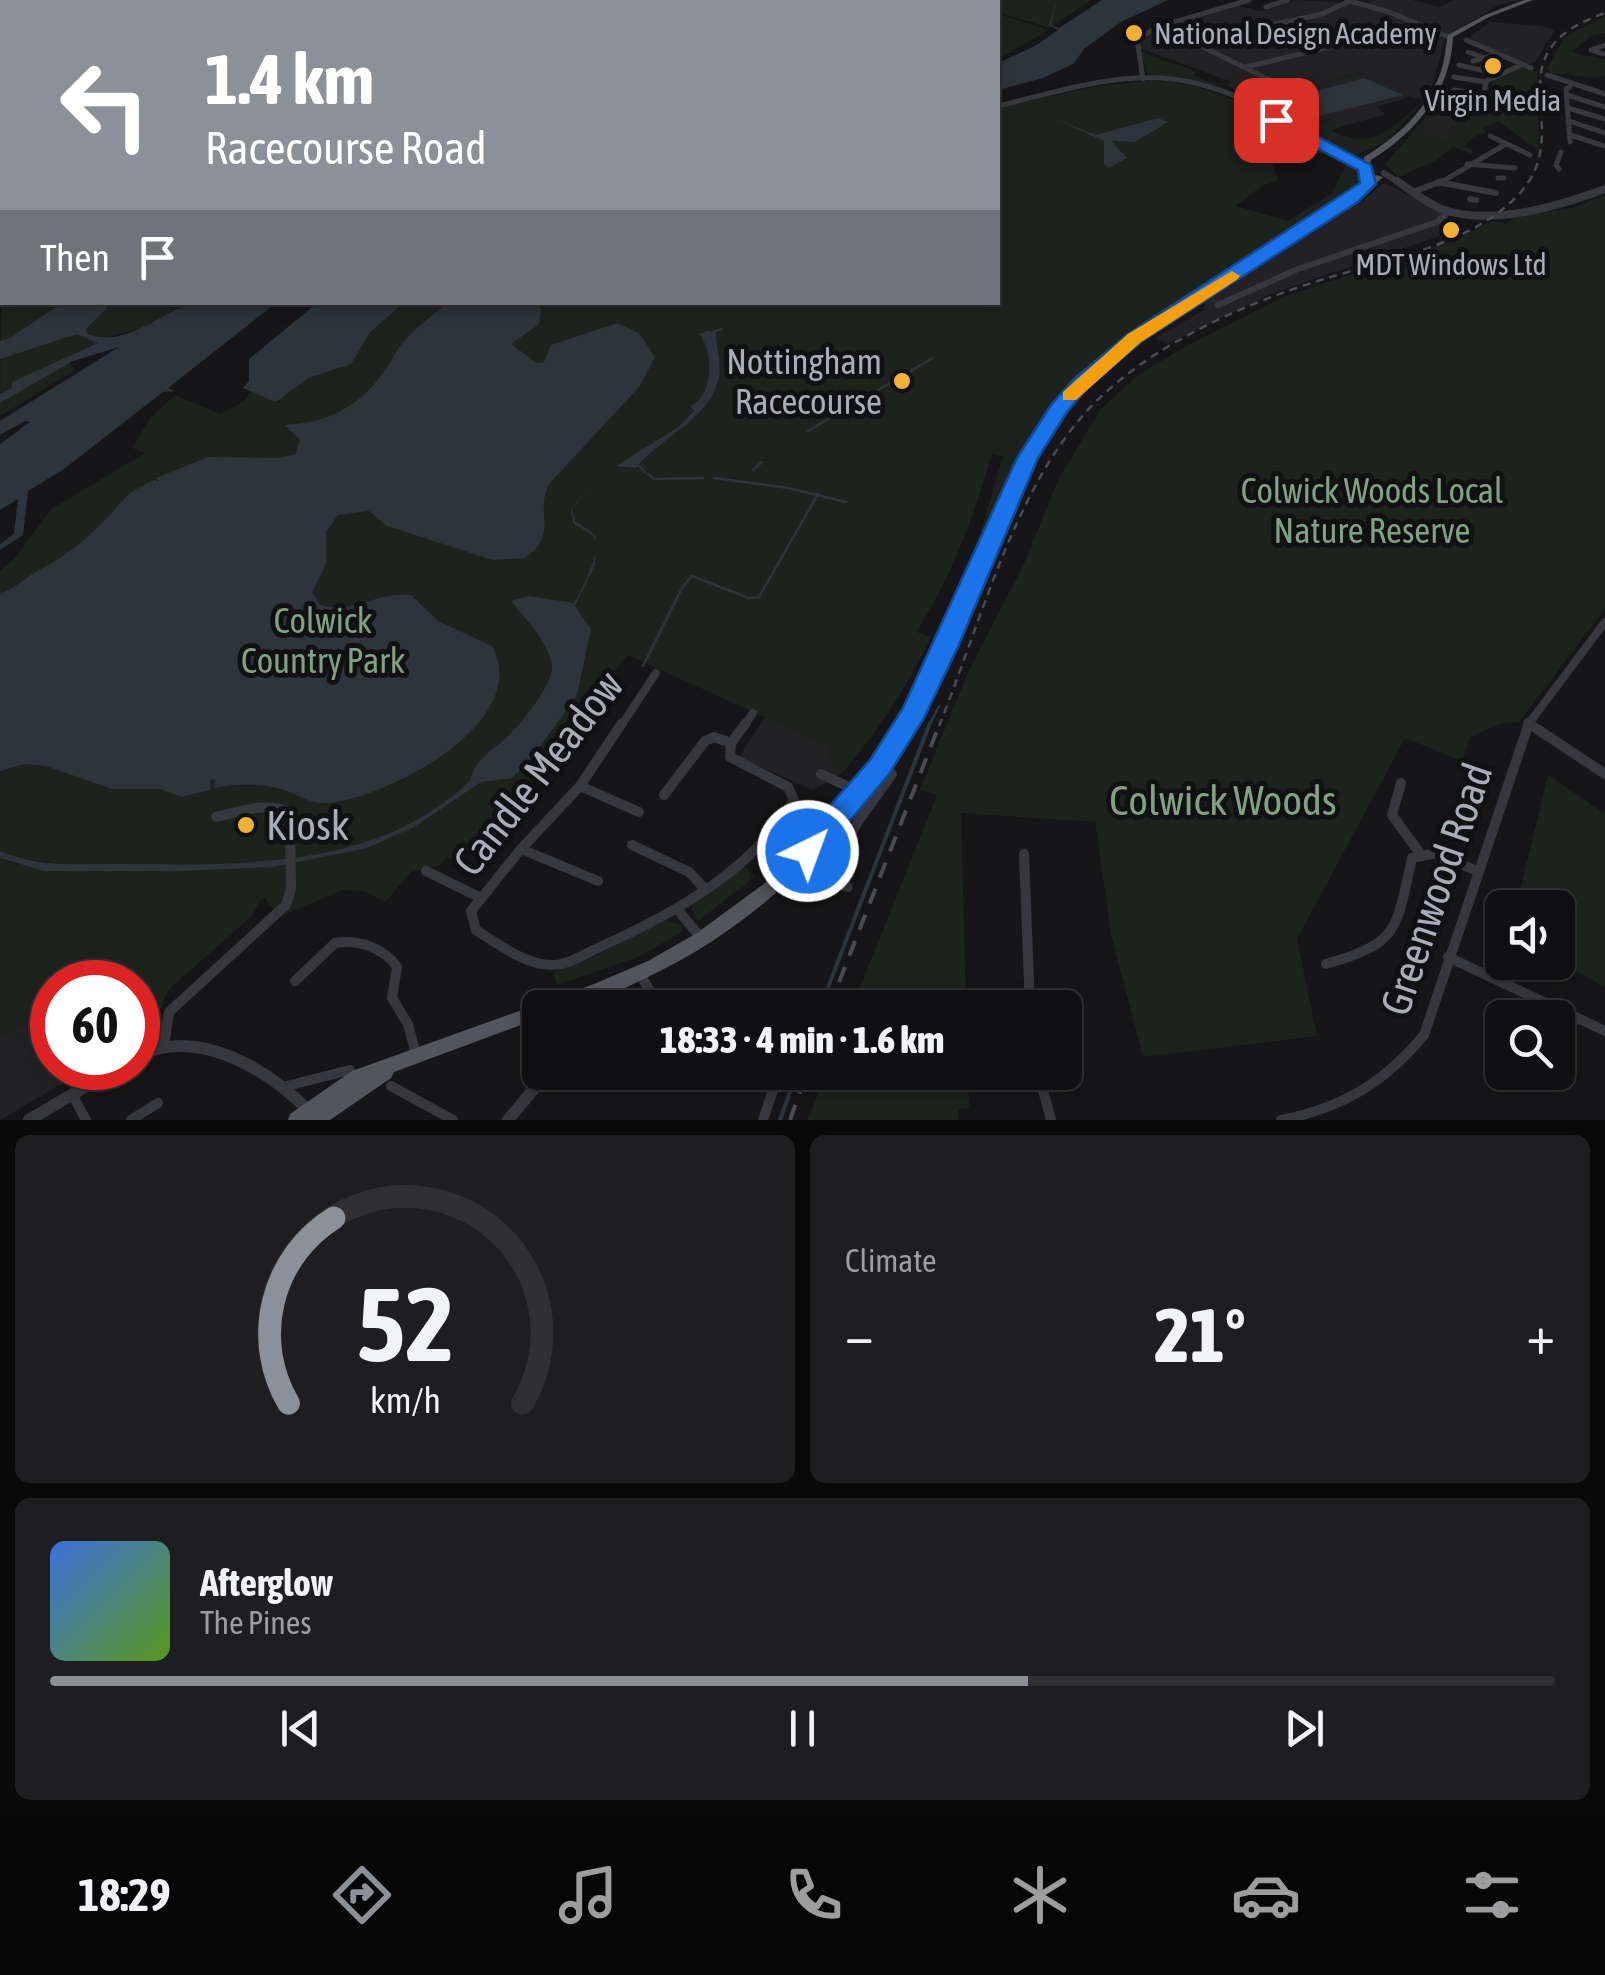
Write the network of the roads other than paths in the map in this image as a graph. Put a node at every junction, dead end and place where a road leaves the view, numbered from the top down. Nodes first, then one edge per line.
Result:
1 (1252, 0) edge
2 (1288, 0) edge
3 (1349, 0) edge
4 (1376, 0) edge
5 (1530, 0) edge
6 (1540, 0) edge
7 (1366, 5) junction
8 (1421, 25) junction
9 (1233, 33) dead end
10 (1457, 41) junction
11 (1193, 42) dead end
12 (1605, 45) edge
13 (1495, 54) junction
14 (1603, 54) edge
15 (1521, 64) junction
16 (1459, 65) dead end
17 (1246, 67) junction
18 (1531, 68) dead end
19 (1498, 74) junction
20 (1546, 75) dead end
21 (1454, 77) dead end
22 (1143, 80) junction
23 (1268, 82) dead end
24 (1486, 82) junction
25 (1570, 87) dead end
26 (1454, 90) dead end
27 (1605, 94) edge
28 (1567, 95) junction
29 (1000, 106) edge
30 (1605, 107) edge
31 (1568, 108) junction
32 (1605, 119) edge
33 (1569, 121) junction
34 (1605, 133) edge
35 (1605, 148) edge
36 (1561, 152) dead end
37 (1526, 154) dead end
38 (1595, 155) dead end
39 (1347, 158) junction
40 (1467, 164) junction
41 (1510, 168) dead end
42 (1490, 169) junction
43 (1371, 170) junction
44 (1559, 170) dead end
45 (1500, 178) dead end
46 (1438, 182) junction
47 (1472, 188) junction
48 (1605, 189) edge
49 (1409, 190) junction
50 (1492, 192) dead end
51 (1472, 200) dead end
52 (1448, 212) junction
53 (1218, 302) dead end
54 (1605, 622) edge
55 (656, 673) dead end
56 (753, 713) dead end
57 (1528, 723) junction
58 (731, 742) junction
59 (820, 774) dead end
60 (1605, 774) edge
61 (892, 777) dead end
62 (1402, 782) dead end
63 (580, 786) junction
64 (860, 792) junction
65 (664, 795) dead end
66 (639, 812) dead end
67 (216, 820) dead end
68 (830, 828) junction
69 (848, 839) junction
70 (632, 845) dead end
71 (522, 849) junction
72 (1419, 852) junction
73 (1024, 854) dead end
74 (432, 870) dead end
75 (1477, 870) junction
76 (595, 876) dead end
77 (848, 887) dead end
78 (705, 888) junction
79 (480, 898) junction
80 (676, 908) junction
81 (701, 938) junction
82 (1448, 957) junction
83 (1326, 964) dead end
84 (640, 973) junction
85 (295, 981) dead end
86 (605, 990) edge
87 (650, 990) edge
88 (1029, 990) edge
89 (522, 1016) edge
90 (1605, 1030) edge
91 (164, 1046) junction
92 (160, 1048) edge
93 (412, 1056) junction
94 (350, 1070) dead end
95 (283, 1086) junction
96 (391, 1086) dead end
97 (79, 1090) edge
98 (533, 1090) edge
99 (773, 1090) edge
100 (1043, 1090) edge
101 (72, 1094) junction
102 (158, 1102) dead end
103 (138, 1118) edge
104 (310, 1118) edge
105 (29, 1120) edge
106 (86, 1120) edge
107 (454, 1120) edge
108 (508, 1120) edge
109 (763, 1120) edge
110 (1051, 1120) edge
111 (1281, 1120) edge

1 - 2 street
1 - 22 street
3 - 7 street
3 - 9 street
4 - 7 street
5 - 10 main road
6 - 10 main road
7 - 8 street
8 - 10 street
8 - 17 street
10 - 13 street
10 - 13 street
10 - 43 main road
11 - 17 street
12 - 14 street
13 - 15 street
15 - 18 street
15 - 19 street
16 - 19 street
17 - 23 street
19 - 24 street
20 - 27 street
21 - 24 street
22 - 29 street
22 - 39 street
24 - 26 street
25 - 28 street
28 - 30 street
28 - 31 street
31 - 32 street
31 - 33 street
33 - 34 street
33 - 35 street
35 - 38 street
36 - 44 street
37 - 40 street
39 - 43 street
39 - 43 street
40 - 42 street
40 - 46 street
41 - 42 street
42 - 45 street
43 - 49 street
43 - 64 main road
46 - 47 street
46 - 49 street
47 - 50 street
47 - 51 street
48 - 52 street
49 - 52 street
52 - 53 street
54 - 57 street, Greenwood Road
55 - 63 street, Candle Meadow
56 - 58 street
57 - 60 street
57 - 75 street, Greenwood Road
58 - 65 street
58 - 78 street, Candle Meadow
59 - 64 street
61 - 69 street
62 - 72 street
63 - 66 street
63 - 71 street, Candle Meadow
64 - 68 main road
67 - 91 street
68 - 69 street
68 - 81 main road
69 - 77 street
70 - 78 street
71 - 76 street
71 - 79 street, Candle Meadow
72 - 75 street
72 - 83 street
73 - 88 street
74 - 79 street
75 - 82 street, Greenwood Road
78 - 80 street, Candle Meadow
79 - 80 street, Candle Meadow
80 - 81 street
81 - 84 main road
82 - 90 street
82 - 111 street, Greenwood Road
84 - 86 main road
84 - 87 street
85 - 93 street
89 - 93 main road
91 - 92 street
91 - 95 street
93 - 104 main road
94 - 95 street
95 - 104 street
96 - 107 street
97 - 101 street
98 - 108 street
99 - 109 street
100 - 110 street
101 - 105 street
101 - 106 street
102 - 103 street

